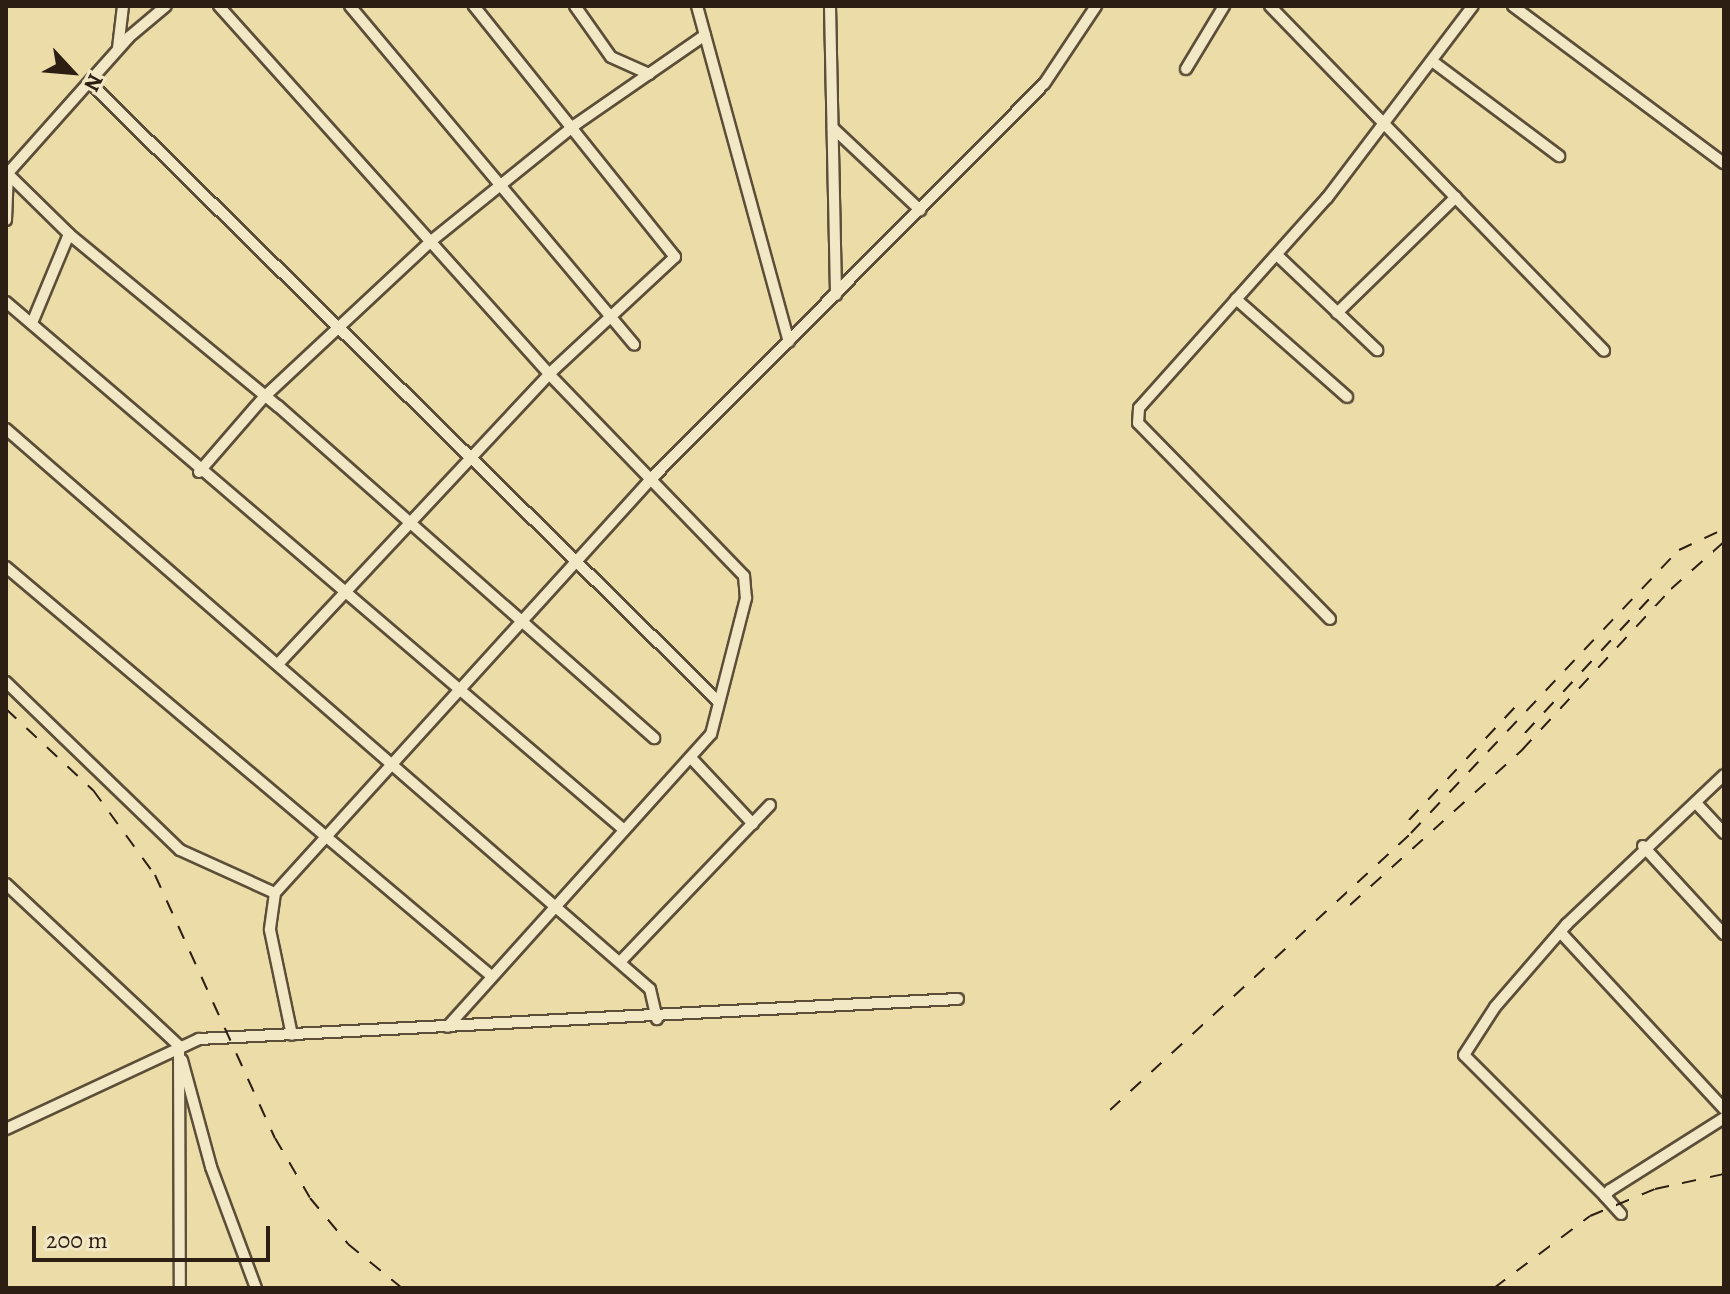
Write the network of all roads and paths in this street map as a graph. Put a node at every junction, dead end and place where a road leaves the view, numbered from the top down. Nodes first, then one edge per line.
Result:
1 (123, 6) edge
2 (166, 6) edge
3 (219, 6) edge
4 (350, 6) edge
5 (474, 6) edge
6 (575, 6) edge
7 (697, 6) edge
8 (830, 6) edge
9 (1096, 6) edge
10 (1224, 6) edge
11 (1270, 6) edge
12 (1473, 6) edge
13 (1513, 6) edge
14 (705, 35) junction
15 (118, 50) junction
16 (1432, 61) junction
17 (1186, 69) dead end
18 (649, 74) junction
19 (90, 83) junction
20 (1384, 123) junction
21 (575, 125) junction
22 (833, 128) junction
23 (1559, 156) dead end
24 (1724, 163) edge
25 (7, 173) edge
26 (502, 182) junction
27 (1456, 197) junction
28 (920, 210) junction
29 (6, 220) edge
30 (69, 234) junction
31 (430, 242) junction
32 (1278, 256) junction
33 (836, 295) junction
34 (1236, 299) junction
35 (6, 302) edge
36 (1337, 313) junction
37 (611, 317) junction
38 (32, 323) junction
39 (337, 326) junction
40 (789, 342) junction
41 (634, 345) dead end
42 (1377, 350) dead end
43 (1604, 351) dead end
44 (549, 374) junction
45 (264, 397) junction
46 (1347, 397) dead end
47 (6, 429) edge
48 (473, 456) junction
49 (199, 472) junction
50 (651, 479) junction
51 (406, 525) junction
52 (579, 560) junction
53 (6, 567) edge
54 (346, 589) junction
55 (1330, 619) dead end
56 (522, 623) junction
57 (279, 663) junction
58 (6, 682) edge
59 (461, 688) junction
60 (719, 702) junction
61 (654, 738) dead end
62 (692, 759) junction
63 (394, 764) junction
64 (1724, 775) edge
65 (1696, 803) junction
66 (770, 805) dead end
67 (753, 824) junction
68 (623, 829) junction
69 (1724, 833) edge
70 (324, 838) junction
71 (1643, 846) junction
72 (6, 884) edge
73 (275, 893) junction
74 (554, 904) junction
75 (1724, 934) edge
76 (1563, 935) junction
77 (620, 962) junction
78 (489, 974) junction
79 (958, 999) dead end
80 (657, 1019) junction
81 (447, 1027) junction
82 (292, 1035) junction
83 (179, 1046) junction
84 (1724, 1109) edge
85 (1724, 1118) edge
86 (6, 1129) edge
87 (1605, 1196) junction
88 (1621, 1214) dead end
89 (180, 1288) edge
90 (256, 1288) edge

1 - 15 street
2 - 15 street
3 - 31 street
4 - 26 street
5 - 21 street
6 - 18 street
7 - 14 street
8 - 22 street
9 - 28 street
10 - 17 street
11 - 20 street
12 - 16 street
13 - 24 street
14 - 18 street
14 - 40 street
15 - 19 street
16 - 20 street
16 - 23 street
18 - 21 street
19 - 25 street
19 - 39 street
20 - 27 street
20 - 32 street
21 - 26 street
21 - 37 street
22 - 28 street
22 - 33 street
25 - 29 street
25 - 30 street
26 - 31 street
26 - 37 street
27 - 36 street
27 - 43 street
28 - 33 street
30 - 38 street
30 - 45 street
31 - 39 street
31 - 44 street
32 - 34 street
32 - 36 street
33 - 40 street
34 - 46 street
34 - 55 street
35 - 38 street
36 - 42 street
37 - 41 street
37 - 44 street
38 - 49 street
39 - 45 street
39 - 48 street
40 - 50 street
44 - 48 street
44 - 50 street
45 - 49 street
45 - 51 street
47 - 57 street
48 - 51 street
48 - 52 street
49 - 54 street
50 - 52 street
50 - 60 street
51 - 54 street
51 - 56 street
52 - 56 street
52 - 60 street
53 - 70 street
54 - 57 street
54 - 59 street
56 - 59 street
56 - 61 street
57 - 63 street
58 - 73 street
59 - 63 street
59 - 68 street
60 - 62 street
62 - 67 street
62 - 68 street
63 - 70 street
63 - 74 street
64 - 65 street
65 - 69 street
65 - 71 street
66 - 67 street
67 - 77 street
68 - 74 street
70 - 73 street
70 - 78 street
71 - 75 street
71 - 76 street
72 - 83 street
73 - 82 street
74 - 77 street
74 - 78 street
76 - 84 street
76 - 87 street
77 - 80 street
78 - 81 street
79 - 80 street
80 - 81 street
81 - 82 street
82 - 83 street
83 - 86 street
83 - 89 street
83 - 90 street
85 - 87 street
87 - 88 street

